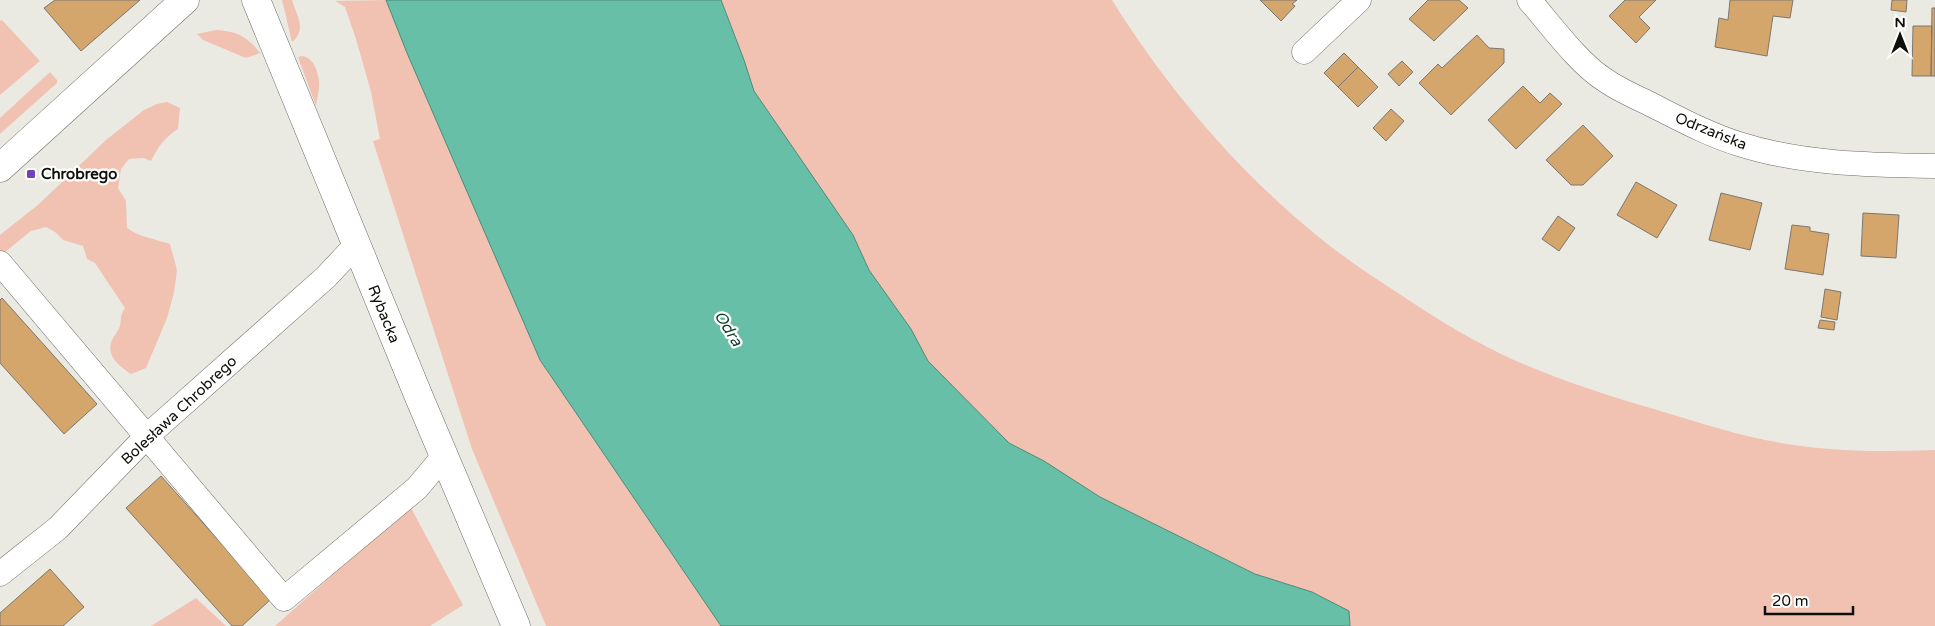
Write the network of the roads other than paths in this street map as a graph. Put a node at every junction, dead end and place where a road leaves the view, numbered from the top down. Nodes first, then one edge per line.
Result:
1 (186, 0) edge
2 (256, 0) edge
3 (1359, 0) edge
4 (1529, 0) edge
5 (1304, 52) dead end
6 (1935, 166) edge
7 (0, 168) edge
8 (356, 245) junction
9 (0, 263) edge
10 (146, 437) junction
11 (443, 457) junction
12 (3, 565) edge
13 (516, 626) edge

1 - 7 street
2 - 8 street, Rybacka
3 - 5 street
4 - 6 street, Odrzańska
8 - 10 street, Bolesława Chrobrego
8 - 11 street, Rybacka
9 - 10 street
10 - 11 street
10 - 12 street, Bolesława Chrobrego
11 - 13 street, Rybacka

